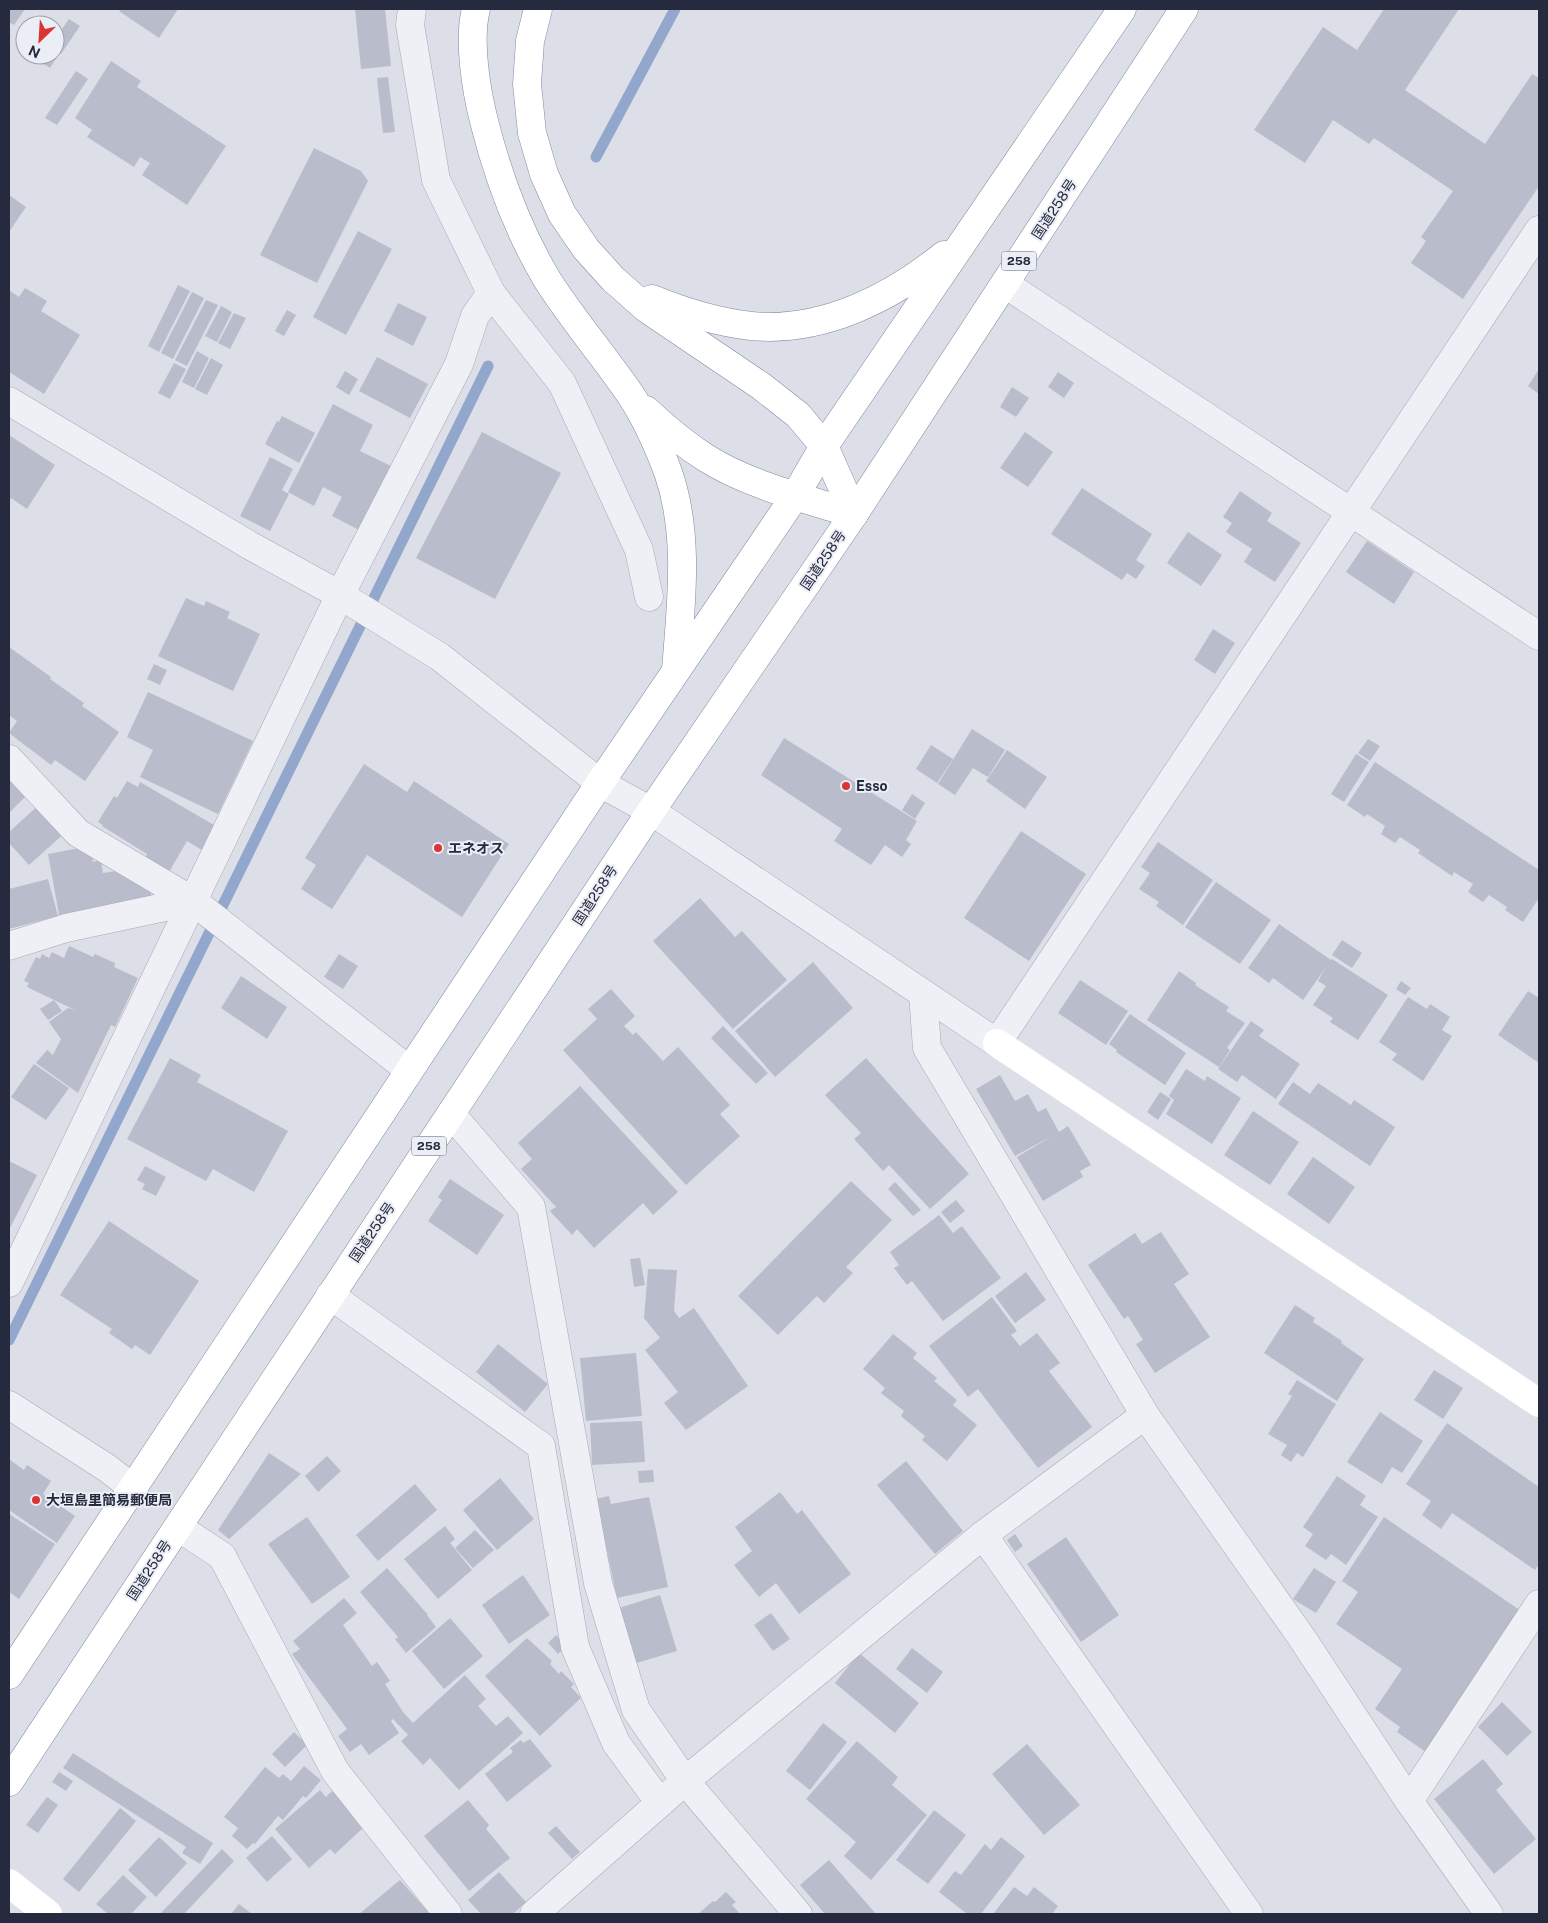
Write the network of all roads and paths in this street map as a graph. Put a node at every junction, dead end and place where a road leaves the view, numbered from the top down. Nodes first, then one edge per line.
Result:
1 (412, 9) edge
2 (476, 9) edge
3 (538, 9) edge
4 (1122, 9) edge
5 (1184, 9) edge
6 (1539, 230) edge
7 (965, 239) junction
8 (613, 279) junction
9 (1005, 284) junction
10 (491, 293) junction
11 (631, 396) junction
12 (9, 401) edge
13 (824, 446) junction
14 (795, 496) junction
15 (1352, 512) junction
16 (854, 514) junction
17 (649, 597) dead end
18 (347, 599) junction
19 (1539, 636) edge
20 (676, 672) junction
21 (9, 759) edge
22 (600, 783) junction
23 (651, 810) junction
24 (198, 906) junction
25 (9, 946) edge
26 (923, 994) junction
27 (998, 1043) junction
28 (409, 1070) junction
29 (450, 1114) junction
30 (9, 1280) edge
31 (330, 1295) junction
32 (1539, 1403) edge
33 (9, 1405) edge
34 (1145, 1415) junction
35 (132, 1488) junction
36 (178, 1527) junction
37 (983, 1535) junction
38 (1539, 1604) edge
39 (9, 1675) edge
40 (685, 1781) junction
41 (9, 1782) edge
42 (1409, 1801) junction
43 (660, 1803) junction
44 (9, 1883) edge
45 (48, 1914) edge
46 (448, 1914) edge
47 (534, 1914) edge
48 (798, 1914) edge
49 (1249, 1914) edge
50 (1489, 1914) edge

1 - 10 street
2 - 11 main road
3 - 8 main road
4 - 7 main road
5 - 9 main road, 国道258号 / 258
6 - 15 street
7 - 8 main road
7 - 13 main road
8 - 13 main road
9 - 15 street
9 - 16 main road, 国道258号 / 258
10 - 17 street
10 - 18 street
11 - 14 main road
11 - 20 main road
12 - 18 street
13 - 14 main road
13 - 16 main road
14 - 16 main road
14 - 20 main road
15 - 19 street
15 - 27 street
16 - 23 main road, 国道258号 / 258
18 - 22 street
18 - 24 street
20 - 22 main road
21 - 24 street
22 - 23 street
22 - 28 main road
23 - 26 street
23 - 29 main road, 国道258号 / 258
24 - 25 street
24 - 28 street
24 - 30 street
26 - 27 street
26 - 34 street
27 - 32 main road
28 - 35 main road
29 - 31 main road, 国道258号 / 258
29 - 40 street
31 - 36 main road, 国道258号 / 258
31 - 43 street
33 - 35 street
34 - 37 street
34 - 42 street
35 - 39 main road
36 - 41 main road, 国道258号 / 258
36 - 46 street
37 - 40 street
37 - 49 street
38 - 42 street
40 - 43 street
40 - 48 street
42 - 50 street
43 - 47 street
44 - 45 main road

